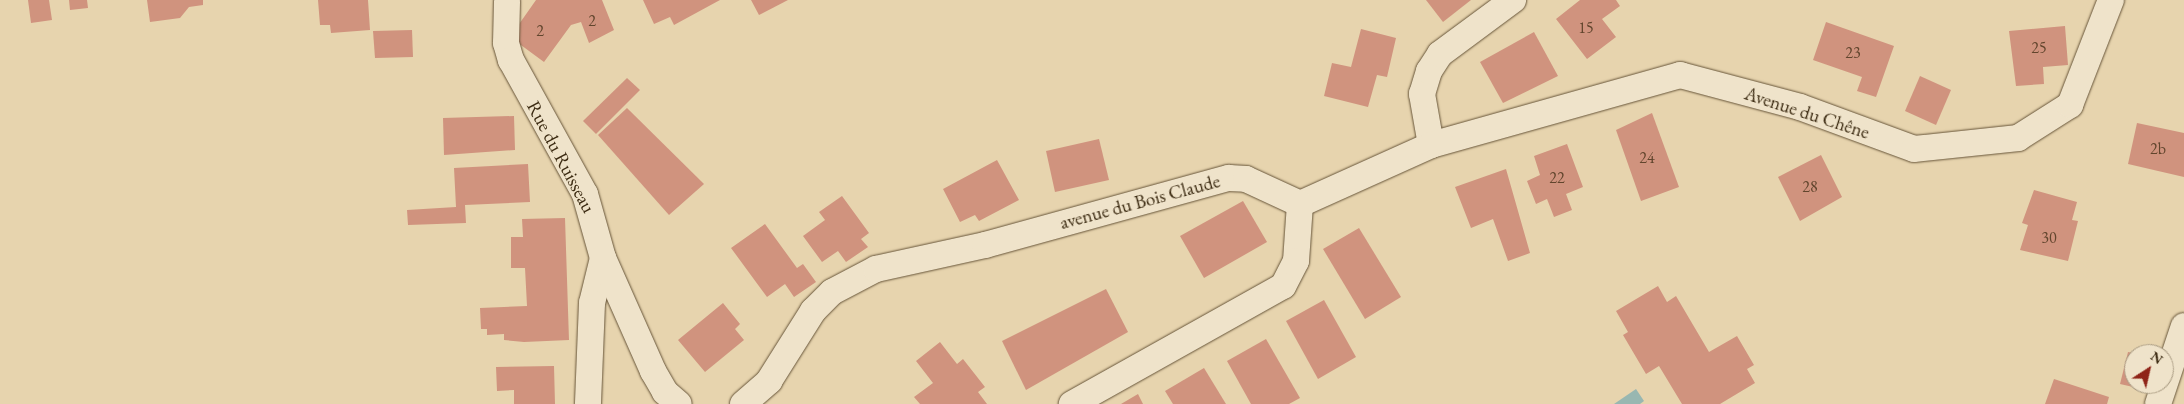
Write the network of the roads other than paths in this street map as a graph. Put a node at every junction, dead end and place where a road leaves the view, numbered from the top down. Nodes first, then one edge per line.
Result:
1 (1513, 0) edge
2 (2111, 0) edge
3 (508, 1) edge
4 (1431, 145) junction
5 (1300, 204) junction
6 (603, 258) junction
7 (2184, 326) edge
8 (588, 404) edge
9 (679, 404) edge
10 (743, 404) edge
11 (1072, 404) edge
12 (2158, 404) edge

1 - 4 street
2 - 4 street, Avenue du Chêne
3 - 6 street, Rue du Ruisseau
4 - 5 street, Avenue du Chêne
5 - 10 street, avenue du Bois Claude
5 - 11 street
6 - 8 street, Rue du Ruisseau
6 - 9 street
7 - 12 street

